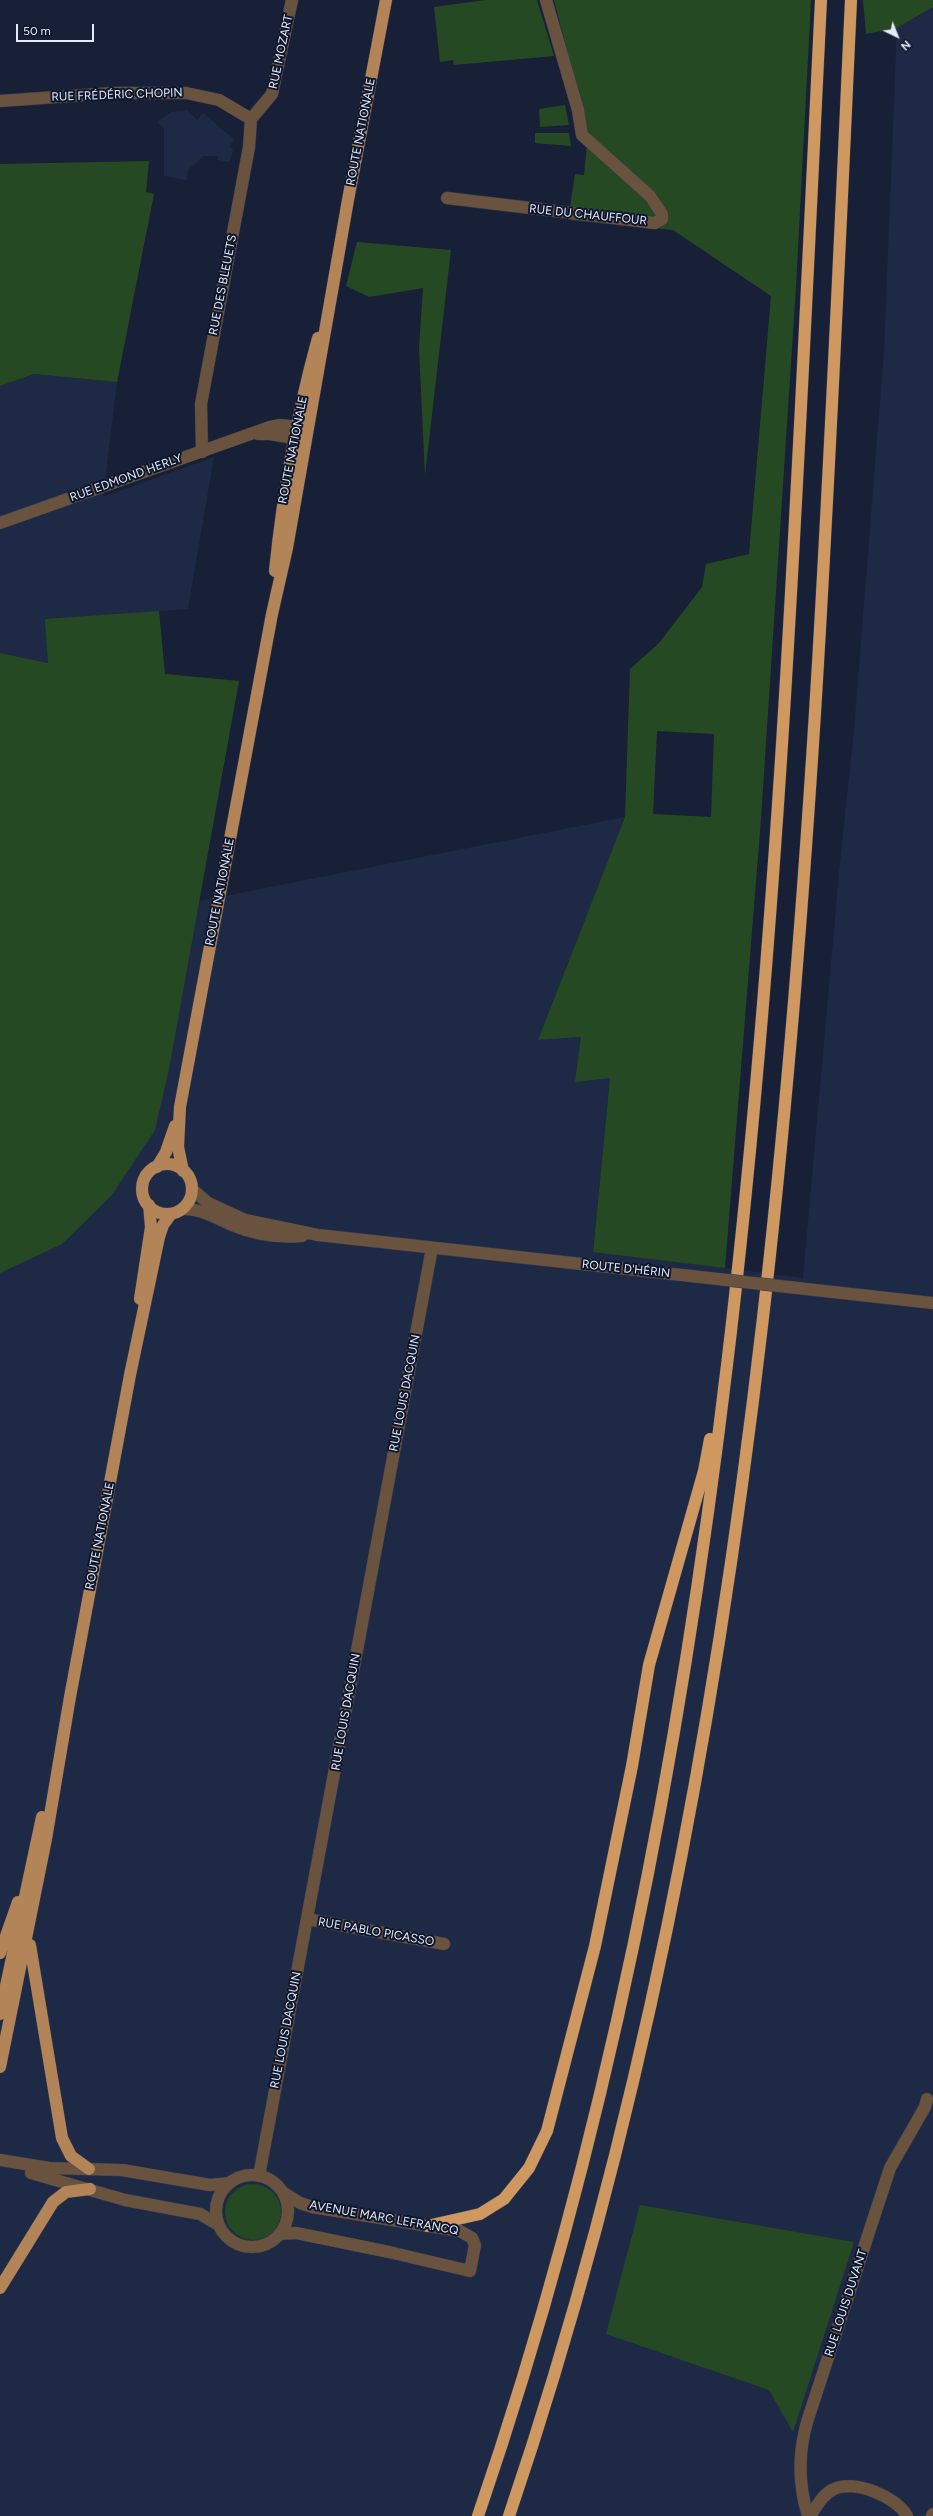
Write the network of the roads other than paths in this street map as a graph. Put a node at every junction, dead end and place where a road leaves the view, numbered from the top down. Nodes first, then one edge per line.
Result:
1 (292, 0) edge
2 (386, 0) edge
3 (546, 0) edge
4 (821, 0) edge
5 (851, 0) edge
6 (0, 101) edge
7 (251, 120) junction
8 (447, 198) dead end
9 (302, 434) junction
10 (202, 452) junction
11 (0, 523) edge
12 (180, 1107) junction
13 (157, 1167) junction
14 (183, 1171) junction
15 (192, 1189) junction
16 (149, 1205) junction
17 (177, 1211) junction
18 (318, 1235) junction
19 (432, 1248) junction
20 (933, 1303) edge
21 (727, 1366) junction
22 (130, 1375) junction
23 (70, 1697) junction
24 (37, 1842) junction
25 (307, 1919) junction
26 (28, 1930) junction
27 (444, 1944) dead end
28 (0, 1953) edge
29 (0, 2014) edge
30 (0, 2067) edge
31 (927, 2099) dead end
32 (4, 2164) edge
33 (89, 2169) junction
34 (259, 2176) junction
35 (230, 2183) junction
36 (90, 2189) junction
37 (284, 2193) junction
38 (219, 2225) junction
39 (427, 2226) junction
40 (280, 2234) junction
41 (0, 2288) edge
42 (478, 2516) edge
43 (509, 2516) edge
44 (809, 2516) edge
45 (907, 2516) edge

1 - 7 street, RUE MOZART
2 - 9 main road, ROUTE NATIONALE
3 - 8 street, RUE DU CHAUFFOUR
4 - 21 highway
5 - 43 highway
6 - 7 street, RUE FRÉDÉRIC CHOPIN
7 - 10 street, RUE DES BLEUETS
9 - 10 street, RUE EDMOND HERLY
9 - 12 main road, ROUTE NATIONALE
10 - 11 street, RUE EDMOND HERLY
12 - 13 main road
12 - 14 main road, ROUTE NATIONALE
13 - 14 main road
13 - 16 main road
14 - 15 main road
15 - 17 main road
15 - 18 street, ROUTE D'HÉRIN
16 - 17 main road
16 - 22 main road, ROUTE NATIONALE
17 - 18 street, ROUTE D'HÉRIN
17 - 22 main road, ROUTE NATIONALE
18 - 19 street, ROUTE D'HÉRIN
19 - 20 street, ROUTE D'HÉRIN, bridge
19 - 25 street, RUE LOUIS DACQUIN
21 - 39 highway
21 - 42 highway
22 - 23 main road, ROUTE NATIONALE
23 - 24 main road
23 - 26 main road
24 - 28 main road
24 - 29 main road
25 - 27 street, RUE PABLO PICASSO
25 - 34 street, RUE LOUIS DACQUIN
26 - 30 main road
26 - 33 main road
31 - 44 street, RUE LOUIS DUVANT
32 - 33 street
32 - 36 street
33 - 35 street
34 - 35 street
34 - 37 street, AVENUE MARC LEFRANCQ
35 - 38 street
36 - 38 street
36 - 41 main road
37 - 39 street, AVENUE MARC LEFRANCQ
37 - 40 street
38 - 40 street
39 - 40 street, AVENUE MARC LEFRANCQ
44 - 45 street

